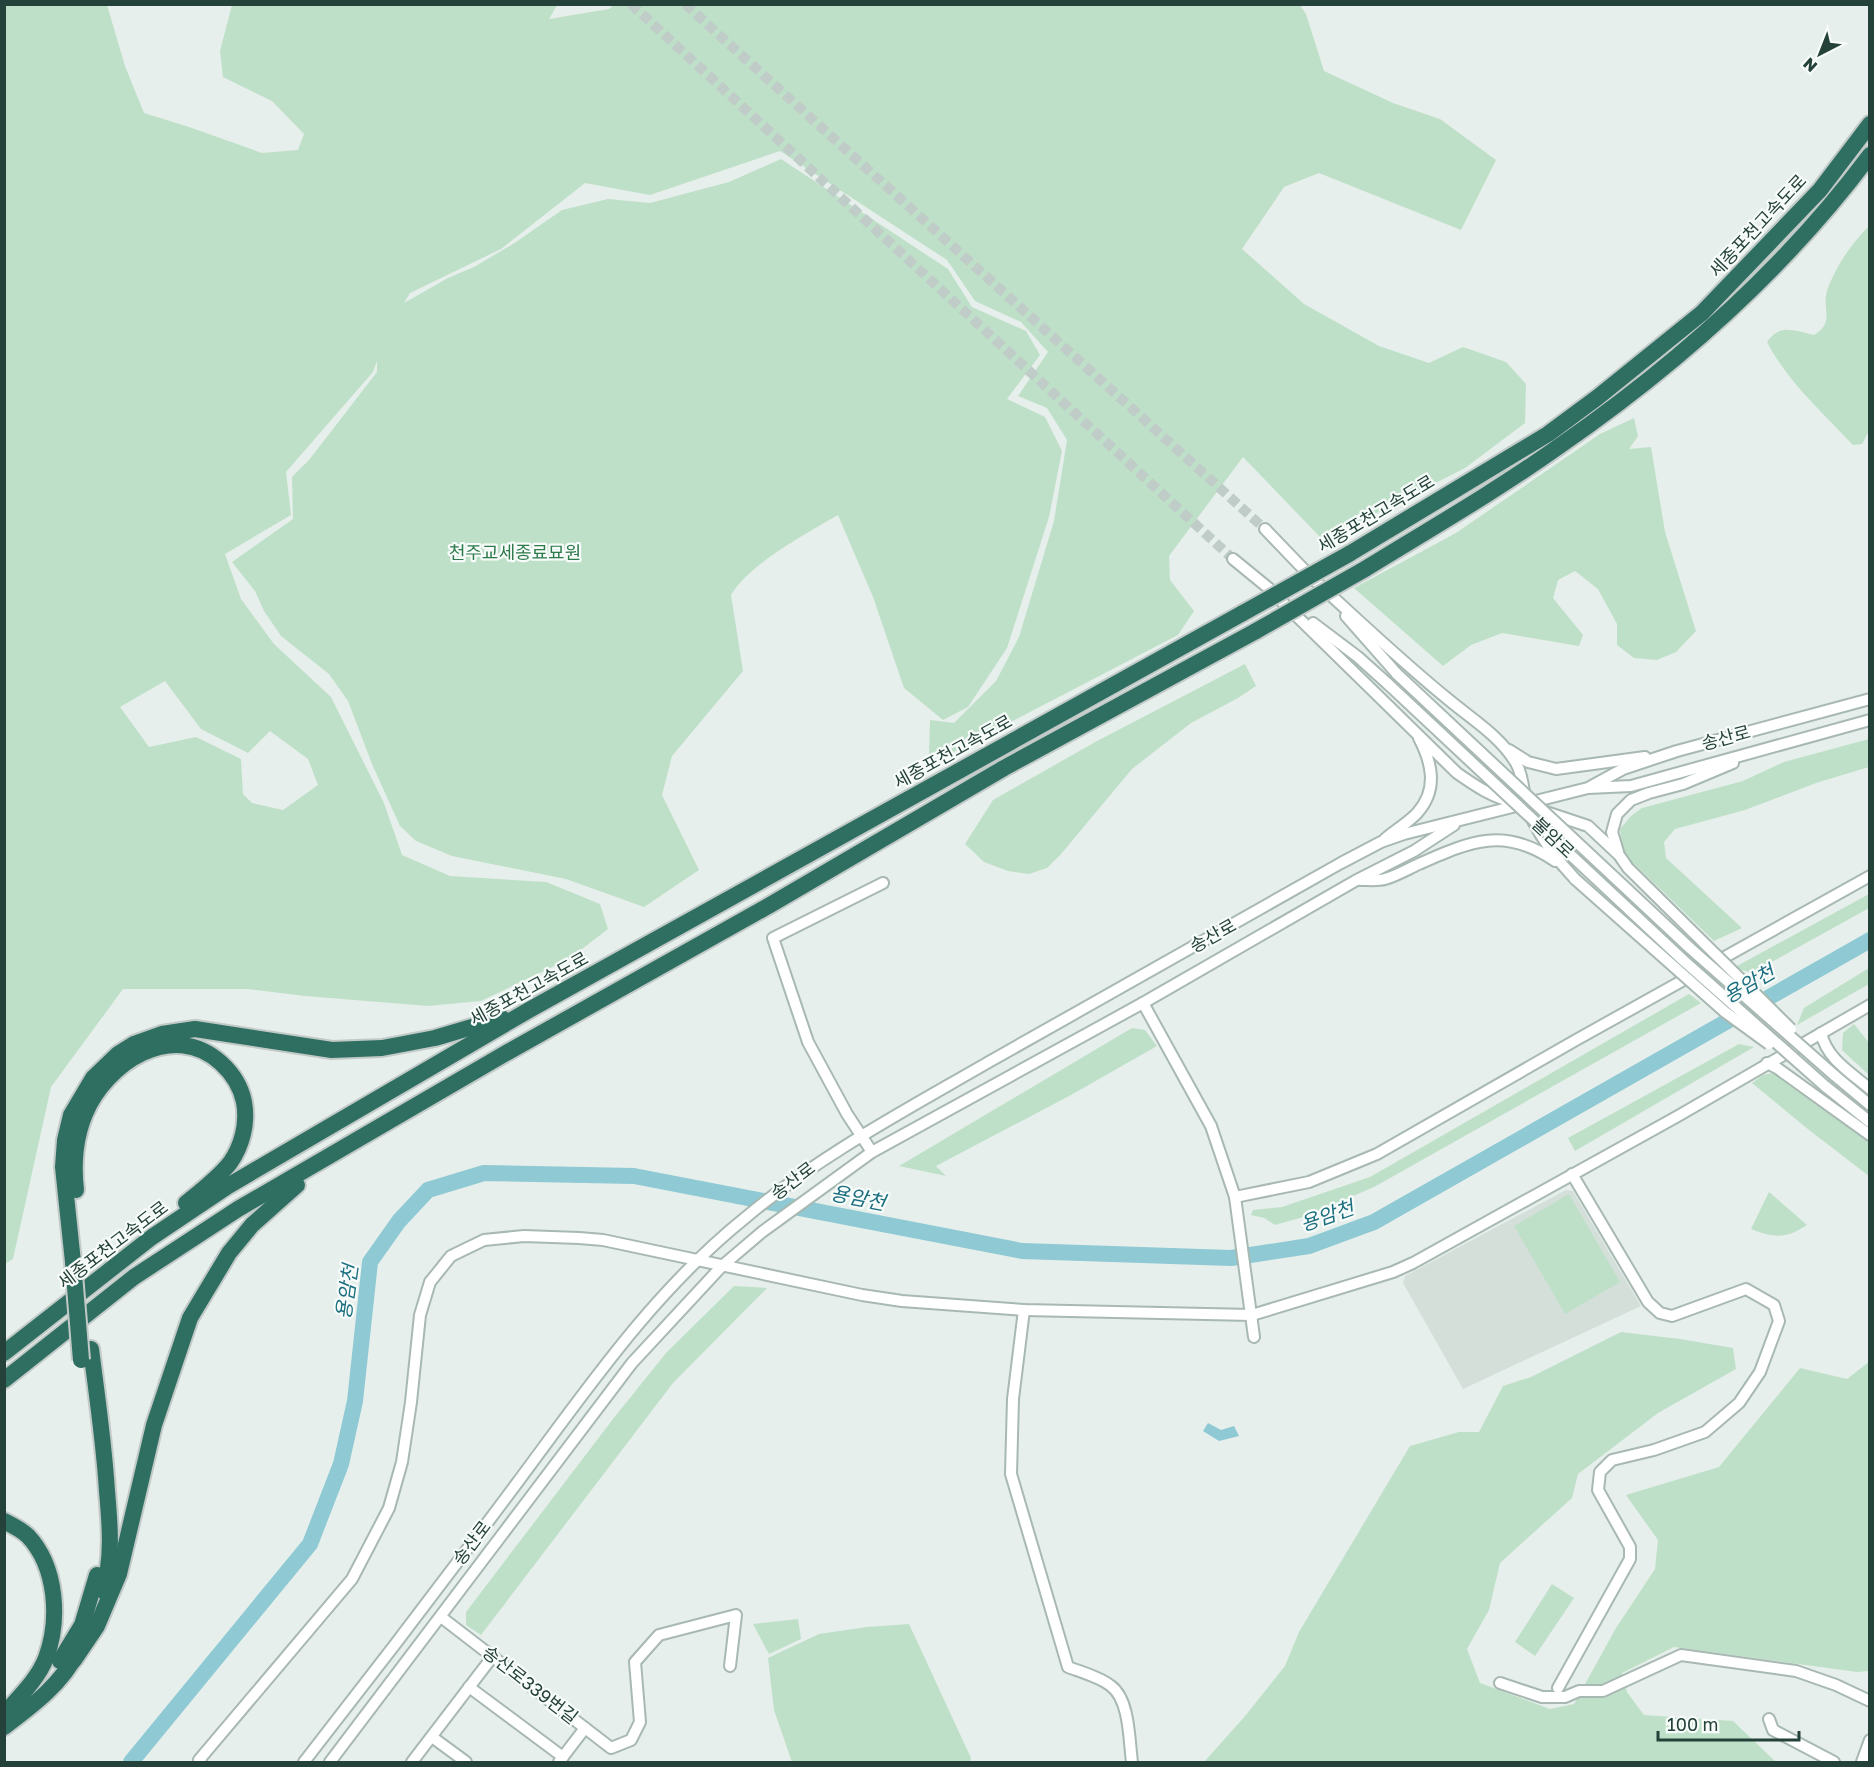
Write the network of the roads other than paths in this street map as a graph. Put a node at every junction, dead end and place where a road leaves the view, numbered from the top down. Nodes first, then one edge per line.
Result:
1 (1869, 124) edge
2 (1869, 155) edge
3 (1264, 529) tunnel mouth
4 (1233, 559) tunnel mouth
5 (1312, 578) junction
6 (1271, 591) junction
7 (1869, 699) edge
8 (1869, 720) edge
9 (1413, 728) junction
10 (1772, 747) junction
11 (1505, 748) junction
12 (1669, 754) junction
13 (1587, 788) junction
14 (1525, 804) junction
15 (1462, 820) junction
16 (1381, 842) junction
17 (1619, 855) junction
18 (1562, 866) junction
19 (1869, 876) edge
20 (1355, 880) junction
21 (883, 883) dead end
22 (1143, 1003) junction
23 (1869, 1005) edge
24 (529, 1011) junction
25 (1821, 1033) junction
26 (1767, 1063) junction
27 (1834, 1075) junction
28 (1825, 1086) junction
29 (1869, 1089) edge
30 (1869, 1105) edge
31 (1869, 1122) edge
32 (861, 1135) junction
33 (1869, 1135) edge
34 (357, 1140) junction
35 (872, 1152) junction
36 (1572, 1174) junction
37 (1235, 1197) junction
38 (152, 1237) junction
39 (78, 1258) junction
40 (698, 1261) junction
41 (723, 1266) junction
42 (1024, 1310) junction
43 (1252, 1315) junction
44 (1254, 1337) dead end
45 (4, 1353) edge
46 (86, 1354) junction
47 (4, 1380) edge
48 (4, 1521) edge
49 (441, 1617) junction
50 (493, 1656) junction
51 (74, 1660) junction
52 (730, 1666) dead end
53 (1500, 1683) dead end
54 (470, 1687) junction
55 (1558, 1688) dead end
56 (1869, 1701) edge
57 (4, 1714) edge
58 (1769, 1719) dead end
59 (4, 1727) edge
60 (585, 1728) junction
61 (432, 1737) junction
62 (1869, 1740) edge
63 (561, 1760) edge
64 (201, 1762) edge
65 (304, 1762) edge
66 (330, 1762) edge
67 (412, 1762) edge
68 (466, 1762) edge
69 (1132, 1762) edge
70 (1834, 1762) edge
71 (1862, 1762) edge

1 - 24 highway, 세종포천고속도로, bridge
2 - 34 highway, 세종포천고속도로, bridge
3 - 5 street, 불암로
4 - 6 street, 불암로
5 - 11 street
5 - 27 street, 불암로, bridge
6 - 9 street
6 - 28 street, 불암로, bridge
7 - 12 street, 송산로
8 - 10 street, 송산로
9 - 14 street
9 - 16 street
10 - 13 street, 송산로
10 - 17 street
11 - 12 street
11 - 14 street
12 - 13 street, 송산로
13 - 14 street, 송산로
14 - 15 street, 송산로
14 - 17 street
14 - 18 street
15 - 16 street, 송산로
15 - 20 street, 송산로
16 - 32 street, 송산로
17 - 27 street, bridge
18 - 20 street
18 - 28 street, bridge
19 - 37 street
20 - 22 street, 송산로
21 - 32 street
22 - 35 street, 송산로
22 - 37 street
23 - 25 street
24 - 38 highway, 세종포천고속도로
24 - 39 highway
25 - 26 street
25 - 29 street
26 - 33 street
26 - 36 street
27 - 30 street, 불암로
28 - 31 street, 불암로
32 - 35 street
32 - 40 street, 송산로
34 - 47 highway, 세종포천고속도로
34 - 51 highway
35 - 41 street, 송산로
36 - 43 street
36 - 55 street
37 - 43 street
38 - 39 highway
38 - 45 highway, 세종포천고속도로
39 - 46 highway, bridge
40 - 41 street
40 - 64 street
40 - 65 street, 송산로
41 - 42 street
41 - 49 street, 송산로
42 - 43 street
42 - 69 street
43 - 44 street
46 - 51 highway
46 - 57 highway
48 - 57 highway
49 - 50 street, 송산로339번길
49 - 66 street, 송산로
50 - 54 street
50 - 60 street, 송산로339번길
51 - 59 highway
52 - 60 street
53 - 56 street
54 - 61 street
54 - 63 street
58 - 70 street
60 - 63 street, 송산로339번길
61 - 67 street
61 - 68 street
62 - 71 street

